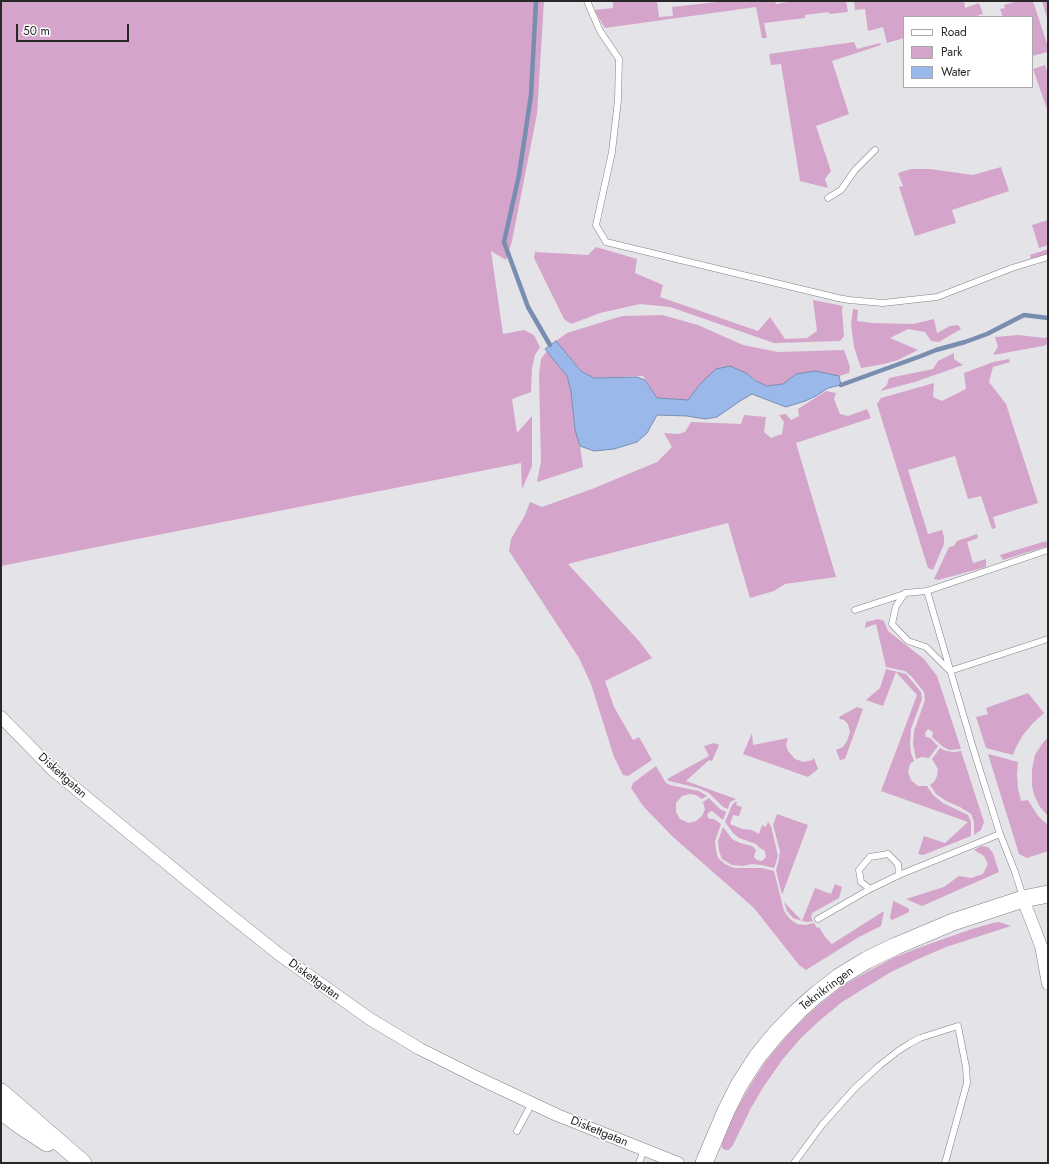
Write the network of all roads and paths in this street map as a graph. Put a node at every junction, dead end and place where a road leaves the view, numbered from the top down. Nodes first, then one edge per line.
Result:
1 (587, 1) edge
2 (875, 150) dead end
3 (828, 198) dead end
4 (1048, 257) edge
5 (1048, 550) edge
6 (927, 591) junction
7 (905, 593) junction
8 (854, 610) dead end
9 (1048, 639) edge
10 (950, 671) junction
11 (1, 717) edge
12 (1000, 834) junction
13 (899, 876) junction
14 (1048, 884) edge
15 (870, 889) junction
16 (1048, 894) edge
17 (1023, 899) junction
18 (818, 919) dead end
19 (1044, 945) edge
20 (1048, 984) edge
21 (1, 1092) edge
22 (532, 1103) junction
23 (1, 1111) edge
24 (517, 1131) dead end
25 (644, 1150) junction
26 (79, 1163) edge
27 (83, 1163) edge
28 (639, 1163) edge
29 (678, 1163) edge
30 (704, 1163) edge
31 (794, 1163) edge
32 (945, 1163) edge

1 - 4 lane
2 - 3 lane
5 - 6 lane
6 - 7 lane
6 - 10 lane
7 - 8 lane
7 - 10 lane
9 - 10 lane
10 - 12 lane
11 - 22 street, Diskettgatan
12 - 13 lane
12 - 17 lane
13 - 15 lane
13 - 15 lane
14 - 17 street, Teknikringen
15 - 18 lane
16 - 17 street, Teknikringen
17 - 19 street
17 - 30 street, Teknikringen
19 - 20 street
21 - 27 street
22 - 24 lane
22 - 25 street, Diskettgatan
23 - 26 street
25 - 28 lane
25 - 29 street, Diskettgatan
31 - 32 lane

